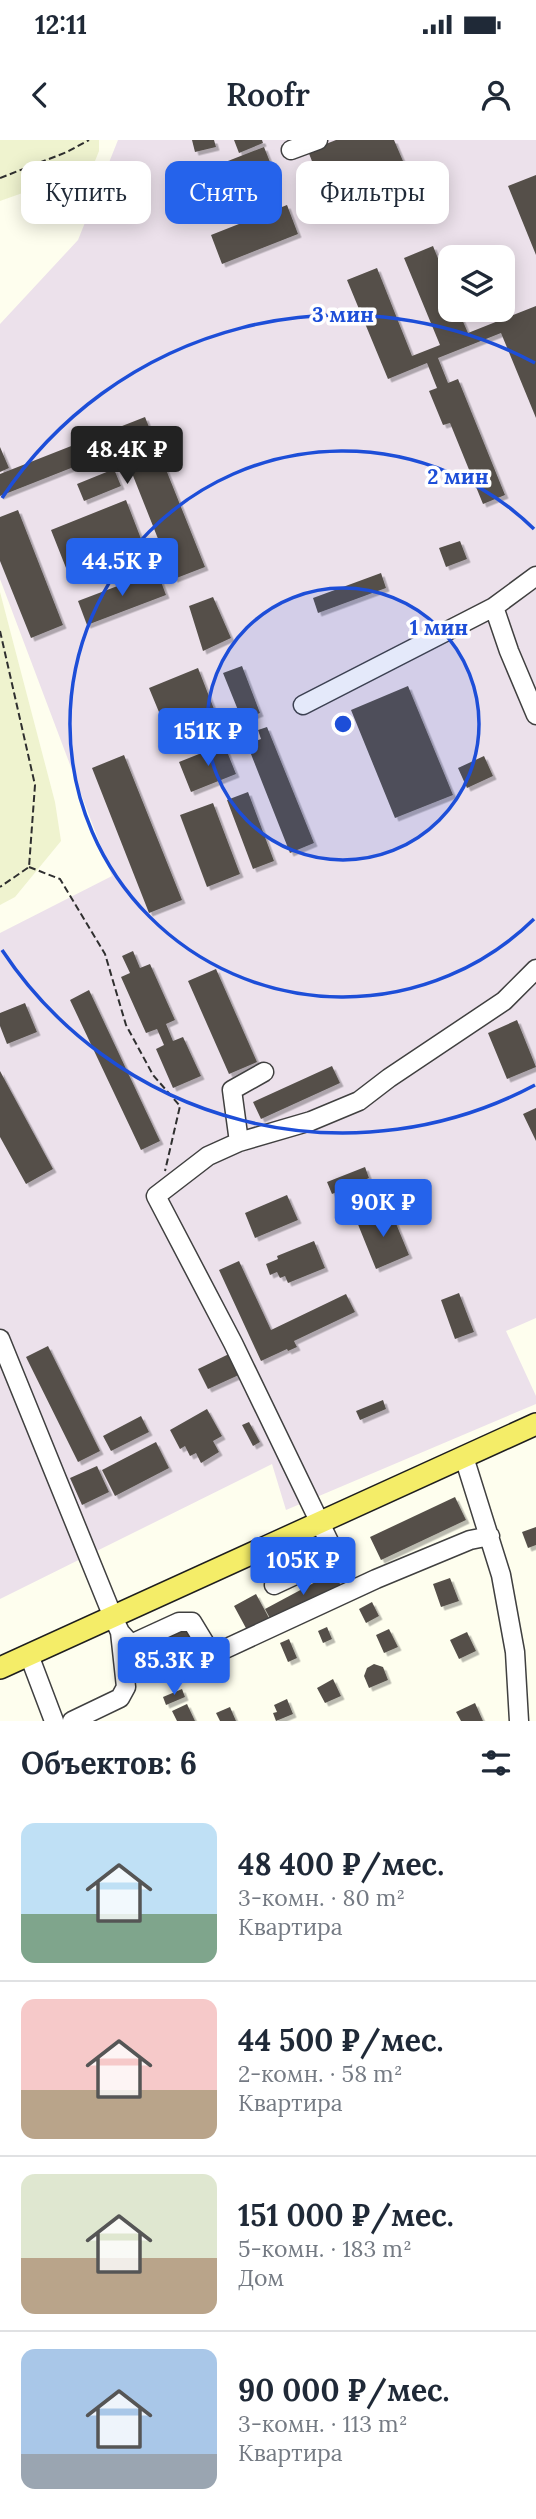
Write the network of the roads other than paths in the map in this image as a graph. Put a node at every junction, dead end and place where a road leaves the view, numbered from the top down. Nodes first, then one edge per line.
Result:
1 (317, 140) edge
2 (292, 150) dead end
3 (536, 576) edge
4 (494, 607) junction
5 (303, 705) dead end
6 (536, 715) edge
7 (536, 969) edge
8 (264, 1072) dead end
9 (239, 1142) junction
10 (0, 1339) edge
11 (536, 1424) edge
12 (464, 1457) junction
13 (320, 1523) junction
14 (490, 1536) junction
15 (274, 1585) dead end
16 (116, 1625) junction
17 (29, 1655) junction
18 (0, 1668) edge
19 (54, 1721) edge
20 (72, 1721) edge
21 (519, 1721) edge

1 - 2 street
3 - 4 street
4 - 5 street
4 - 6 street
7 - 9 street
8 - 9 street
9 - 13 street
10 - 16 street
11 - 12 main road
12 - 13 main road
12 - 14 street
13 - 15 street
13 - 16 main road
14 - 16 street
14 - 21 street
16 - 17 main road
16 - 20 street
17 - 18 main road
17 - 19 street

